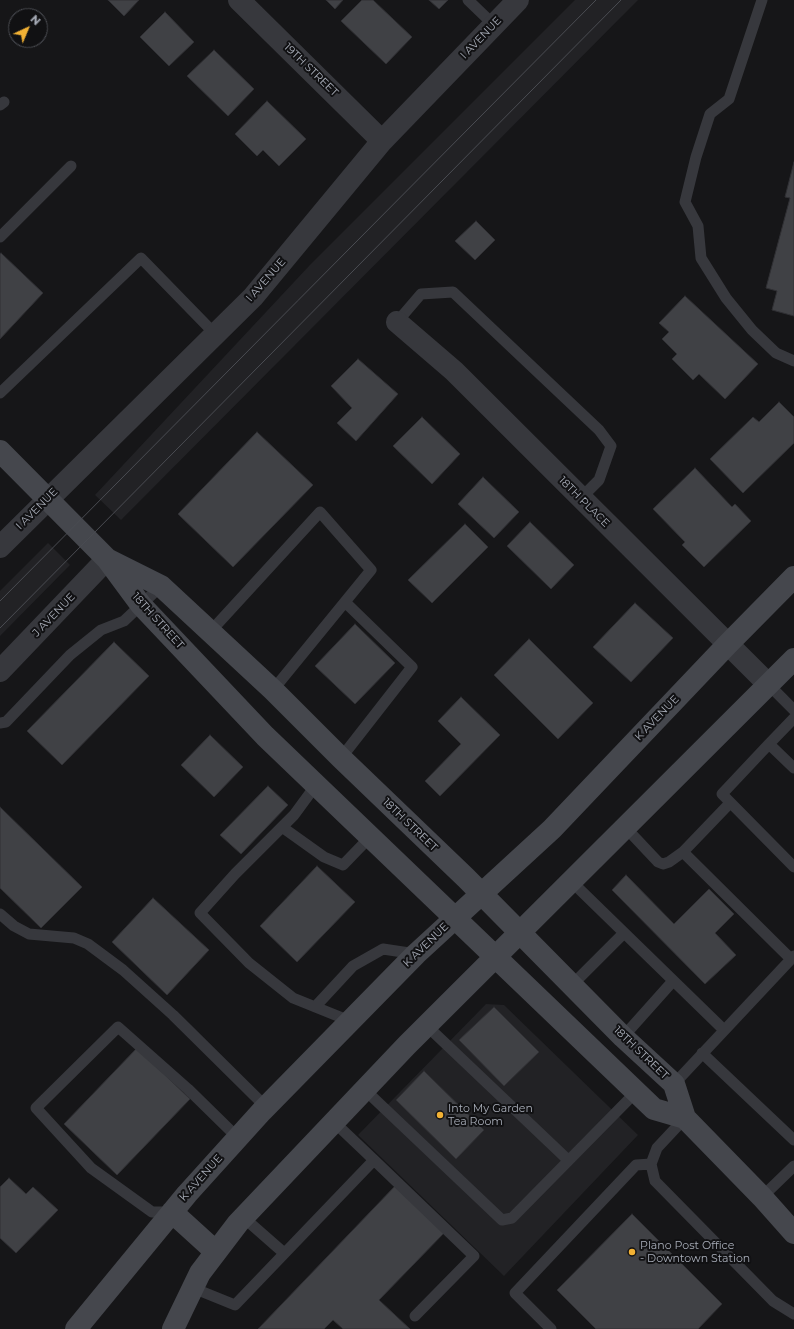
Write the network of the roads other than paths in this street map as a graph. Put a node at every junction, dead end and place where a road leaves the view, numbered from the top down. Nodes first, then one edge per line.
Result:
1 (239, 0) edge
2 (468, 0) edge
3 (518, 0) edge
4 (762, 0) edge
5 (494, 25) junction
6 (382, 141) junction
7 (71, 166) dead end
8 (0, 237) edge
9 (397, 322) joint
10 (216, 334) junction
11 (794, 360) edge
12 (0, 393) edge
13 (0, 451) edge
14 (581, 498) junction
15 (47, 499) junction
16 (0, 547) edge
17 (107, 559) junction
18 (794, 578) edge
19 (161, 586) junction
20 (345, 602) junction
21 (141, 605) junction
22 (210, 632) junction
23 (727, 645) junction
24 (794, 659) edge
25 (0, 671) edge
26 (768, 685) junction
27 (273, 690) junction
28 (794, 710) edge
29 (794, 718) edge
30 (0, 723) edge
31 (769, 744) junction
32 (341, 758) junction
33 (794, 768) edge
34 (316, 785) junction
35 (730, 803) junction
36 (282, 827) junction
37 (626, 828) junction
38 (370, 837) junction
39 (683, 852) junction
40 (794, 867) edge
41 (572, 882) junction
42 (481, 894) junction
43 (0, 914) edge
44 (454, 919) junction
45 (520, 933) junction
46 (624, 933) junction
47 (416, 954) junction
48 (495, 958) junction
49 (793, 958) edge
50 (673, 981) junction
51 (572, 985) junction
52 (315, 1007) junction
53 (350, 1021) junction
54 (427, 1026) junction
55 (724, 1030) junction
56 (623, 1037) junction
57 (702, 1053) junction
58 (674, 1084) junction
59 (364, 1090) junction
60 (636, 1092) junction
61 (266, 1107) junction
62 (685, 1118) junction
63 (333, 1121) junction
64 (238, 1138) junction
65 (794, 1140) edge
66 (374, 1160) junction
67 (568, 1160) junction
68 (651, 1164) junction
69 (794, 1166) edge
70 (762, 1197) junction
71 (172, 1212) junction
72 (243, 1217) junction
73 (794, 1233) edge
74 (216, 1252) junction
75 (284, 1253) junction
76 (193, 1288) junction
77 (794, 1314) edge
78 (415, 1316) dead end
79 (76, 1329) edge
80 (173, 1329) edge
81 (551, 1329) edge

1 - 6 street, 19TH STREET
2 - 5 lane
3 - 5 street, I AVENUE
4 - 11 lane
5 - 6 street, I AVENUE
6 - 10 street, I AVENUE
7 - 8 lane
9 - 14 street, 18TH PLACE
9 - 14 lane
10 - 12 lane
10 - 15 street, I AVENUE
13 - 15 main road, 18TH STREET
14 - 23 street, 18TH PLACE
15 - 16 street, I AVENUE
15 - 17 main road, 18TH STREET
17 - 19 main road, 18TH STREET
17 - 21 main road, 18TH STREET
17 - 25 street, J AVENUE
18 - 23 main road, K AVENUE
19 - 21 lane
19 - 22 main road, 18TH STREET
20 - 22 lane
20 - 27 lane
20 - 32 lane
21 - 30 lane
21 - 34 main road, 18TH STREET
22 - 27 main road, 18TH STREET
23 - 26 street, 18TH PLACE
23 - 42 main road, K AVENUE
24 - 26 main road
26 - 28 lane
26 - 37 main road
27 - 32 main road, 18TH STREET
29 - 31 lane
31 - 33 lane
31 - 35 lane
32 - 42 main road, 18TH STREET
34 - 36 lane
34 - 38 main road, 18TH STREET
35 - 39 lane
35 - 40 lane
36 - 38 lane
36 - 52 lane
37 - 39 lane
37 - 41 main road
38 - 44 main road, 18TH STREET
39 - 49 lane
41 - 45 main road
41 - 46 lane
42 - 44 main road, K AVENUE
42 - 45 main road, 18TH STREET
43 - 61 lane
44 - 47 main road, K AVENUE
44 - 48 main road, 18TH STREET
45 - 48 main road
45 - 51 main road, 18TH STREET
46 - 50 lane
46 - 51 lane
47 - 52 lane
47 - 53 main road, K AVENUE
48 - 54 main road
48 - 60 main road, 18TH STREET
49 - 55 lane
50 - 55 lane
50 - 56 lane
51 - 56 main road, 18TH STREET
52 - 53 lane
53 - 61 main road, K AVENUE
54 - 59 main road
54 - 67 lane
55 - 57 lane
56 - 58 main road, 18TH STREET
57 - 58 lane
57 - 65 lane
58 - 62 main road, 18TH STREET
59 - 63 main road
59 - 67 lane
60 - 62 main road, 18TH STREET
60 - 67 lane
61 - 64 main road, K AVENUE
62 - 68 lane
62 - 70 main road, 18TH STREET
63 - 66 lane
63 - 72 main road
64 - 71 main road, K AVENUE
64 - 71 lane
66 - 75 lane
66 - 78 lane
68 - 77 lane
68 - 81 lane
69 - 70 lane
70 - 73 main road, 18TH STREET
71 - 74 main road
71 - 79 main road, K AVENUE
72 - 74 main road
72 - 75 lane
74 - 76 main road
75 - 76 lane
76 - 80 main road

